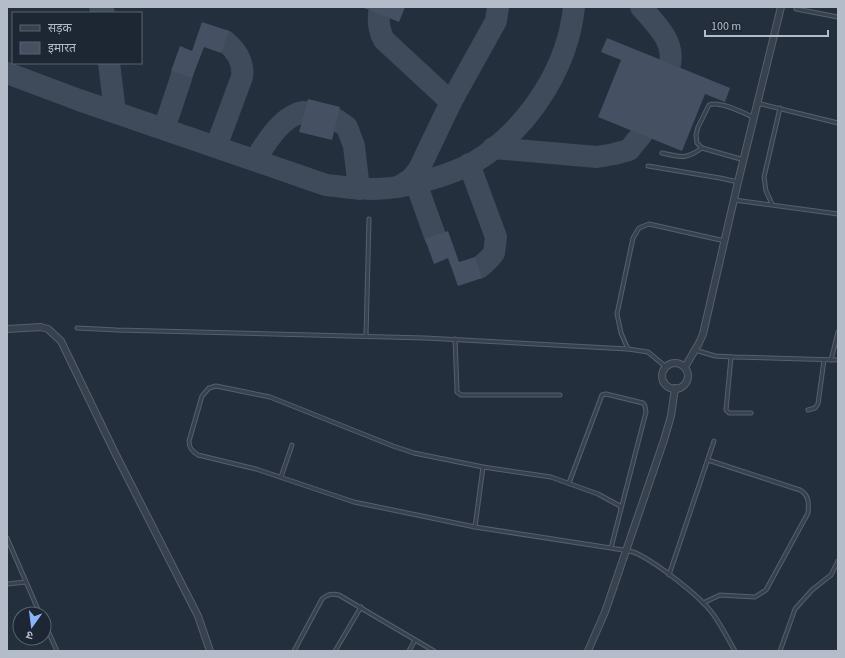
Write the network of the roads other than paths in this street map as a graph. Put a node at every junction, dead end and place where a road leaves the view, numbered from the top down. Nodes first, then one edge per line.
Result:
1 (781, 7) edge
2 (796, 9) dead end
3 (838, 18) edge
4 (757, 103) junction
5 (780, 108) junction
6 (754, 116) junction
7 (838, 123) edge
8 (702, 148) junction
9 (662, 153) dead end
10 (744, 160) junction
11 (648, 166) dead end
12 (738, 182) junction
13 (734, 200) junction
14 (772, 204) junction
15 (838, 214) edge
16 (369, 219) dead end
17 (724, 241) junction
18 (77, 328) dead end
19 (7, 329) edge
20 (838, 332) edge
21 (366, 336) junction
22 (455, 339) junction
23 (628, 349) junction
24 (695, 350) junction
25 (731, 357) junction
26 (824, 360) junction
27 (831, 360) junction
28 (838, 360) edge
29 (666, 366) junction
30 (684, 367) junction
31 (675, 388) junction
32 (560, 395) dead end
33 (808, 410) dead end
34 (751, 413) dead end
35 (714, 441) dead end
36 (292, 445) dead end
37 (708, 460) junction
38 (483, 467) junction
39 (281, 477) junction
40 (569, 483) junction
41 (621, 509) junction
42 (476, 527) junction
43 (7, 538) edge
44 (611, 548) junction
45 (626, 550) junction
46 (838, 561) edge
47 (669, 575) junction
48 (26, 582) junction
49 (7, 584) edge
50 (703, 603) junction
51 (36, 606) edge
52 (361, 608) junction
53 (52, 640) edge
54 (415, 640) junction
55 (57, 651) edge
56 (210, 651) edge
57 (294, 651) edge
58 (335, 651) edge
59 (409, 651) edge
60 (434, 651) edge
61 (588, 651) edge
62 (735, 651) edge
63 (780, 651) edge

1 - 4 street
2 - 3 lane
4 - 5 lane
4 - 6 street
5 - 7 lane
5 - 14 lane
6 - 8 lane
6 - 10 street
8 - 9 lane
8 - 10 lane
10 - 12 street
11 - 12 lane
12 - 13 street
13 - 14 lane
13 - 17 street
14 - 15 lane
16 - 21 lane
17 - 23 lane
17 - 24 street
18 - 21 lane
19 - 56 street
20 - 27 lane
21 - 22 lane
22 - 23 lane
22 - 32 lane
23 - 29 lane
24 - 25 lane
24 - 30 street
25 - 26 lane
25 - 34 lane
26 - 27 lane
26 - 33 lane
27 - 28 lane
29 - 30 street
29 - 31 street
30 - 31 street
31 - 45 street
35 - 37 lane
36 - 39 lane
37 - 47 lane
37 - 50 lane
38 - 39 lane
38 - 40 lane
38 - 42 lane
39 - 42 lane
40 - 41 lane
40 - 41 lane
41 - 44 lane
42 - 44 lane
43 - 48 lane
44 - 45 lane
45 - 47 lane
45 - 61 street
46 - 63 lane
47 - 50 lane
48 - 49 lane
48 - 51 lane
50 - 62 lane
52 - 54 lane
52 - 57 lane
52 - 58 lane
53 - 55 lane
54 - 59 lane
54 - 60 lane

